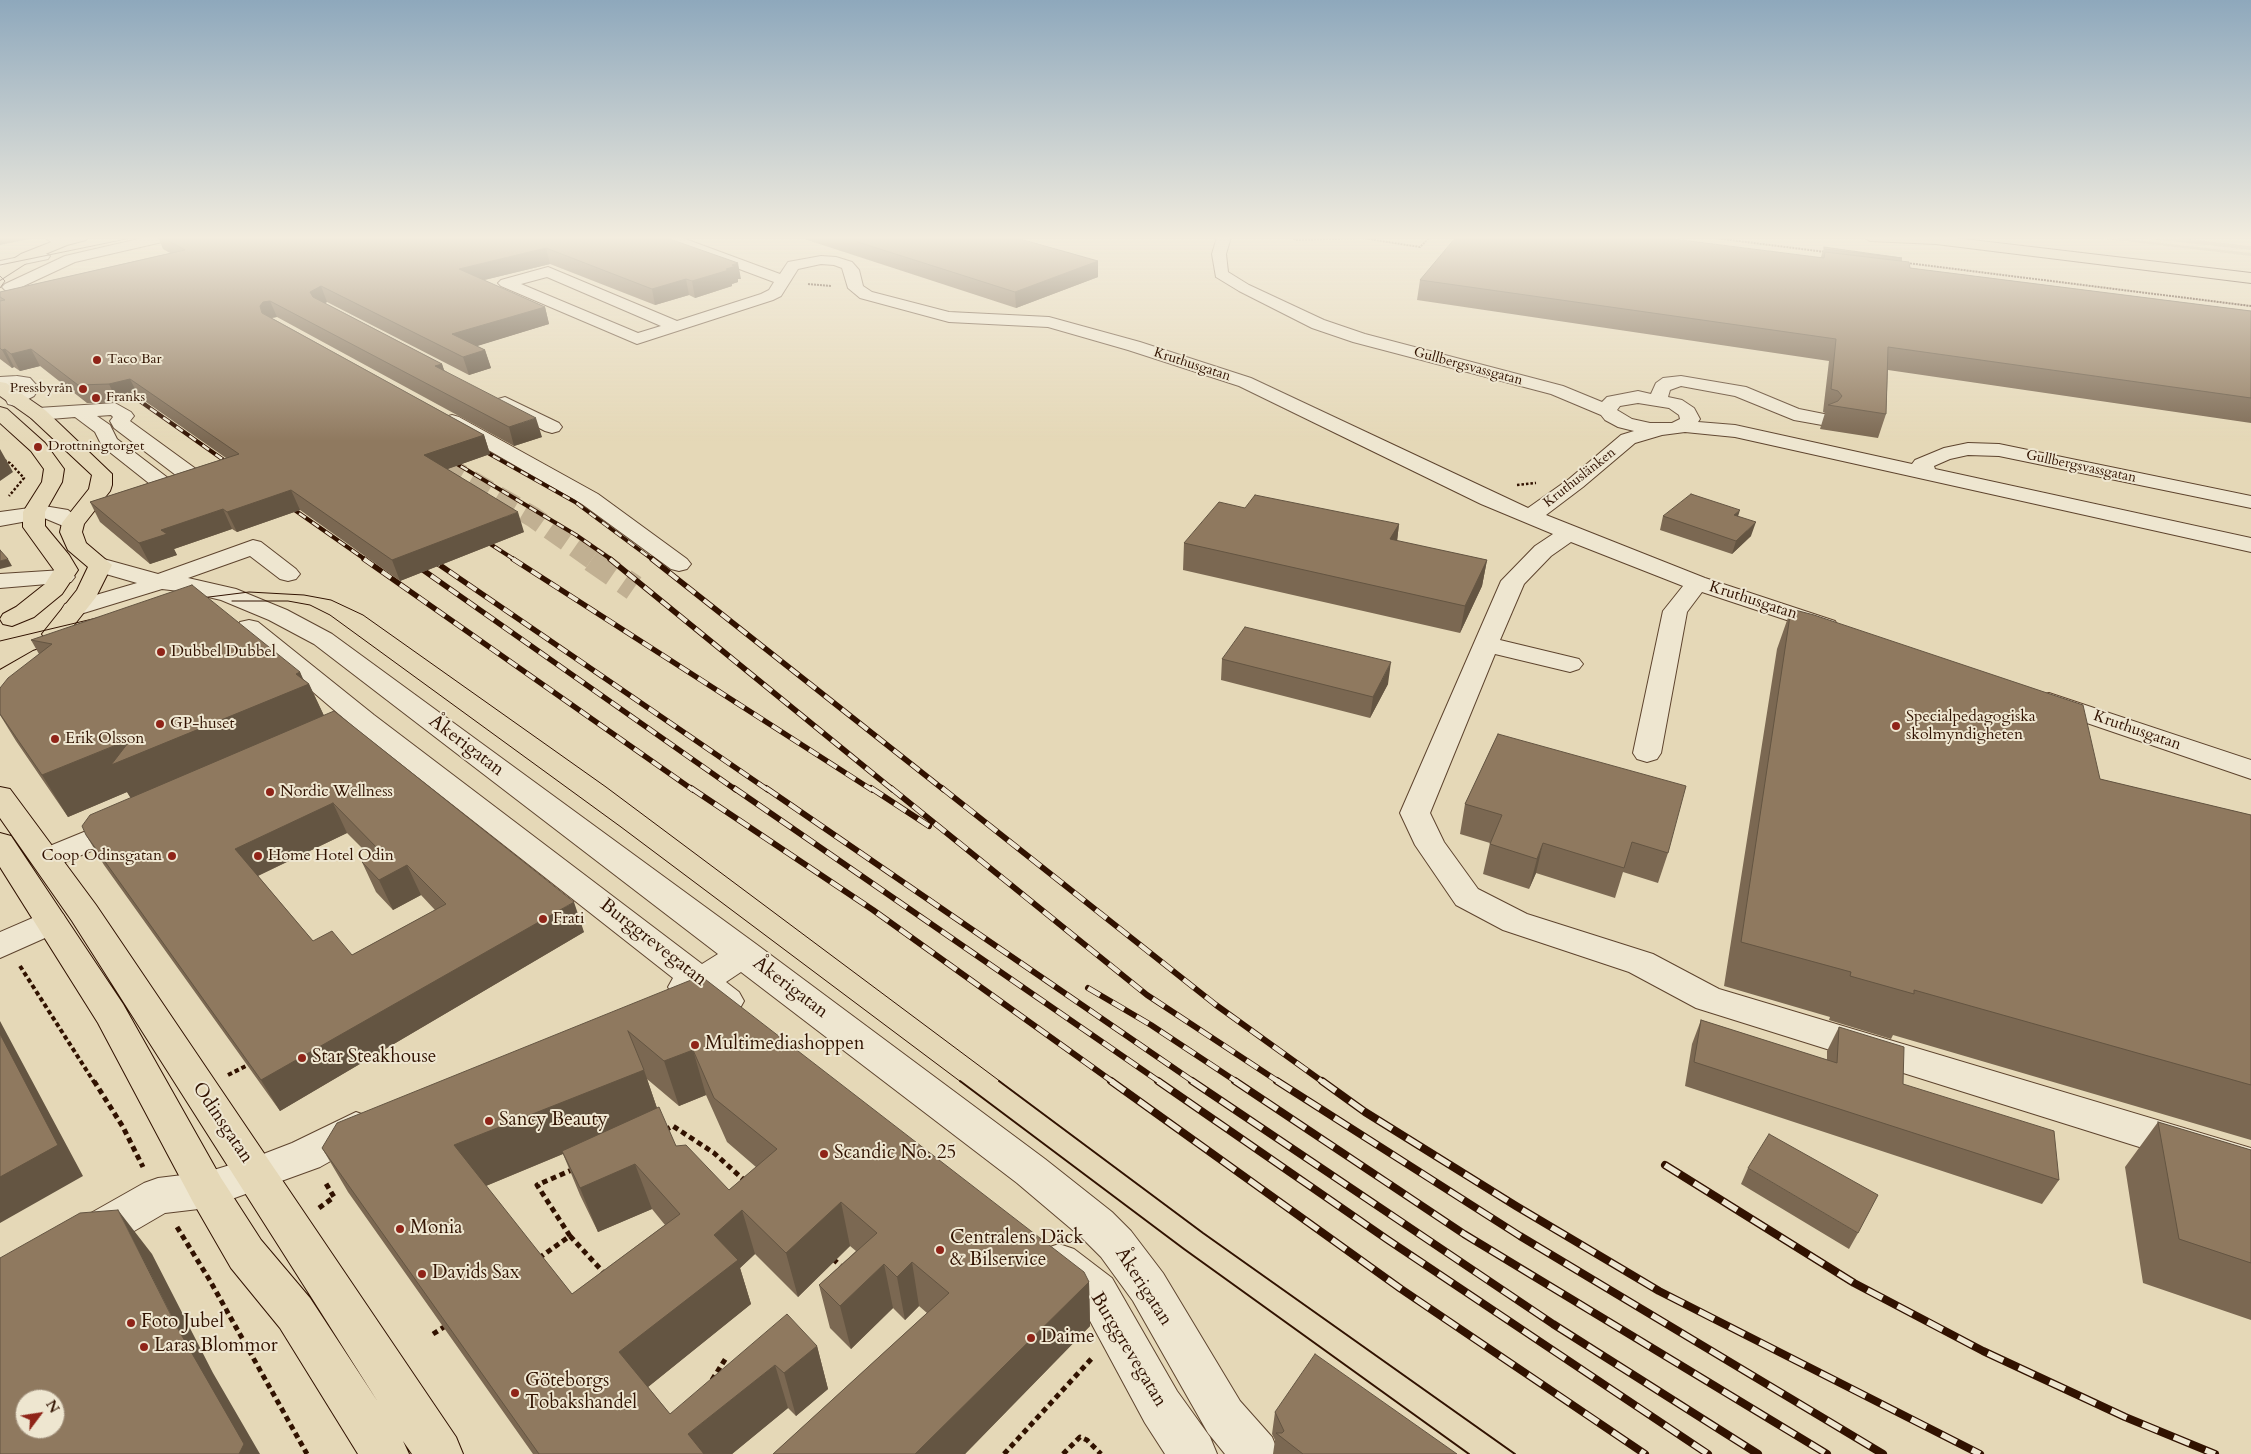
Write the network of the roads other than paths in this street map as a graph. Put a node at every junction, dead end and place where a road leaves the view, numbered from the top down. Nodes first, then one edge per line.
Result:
1 (557, 305) edge
2 (632, 305) edge
3 (743, 305) edge
4 (899, 305) edge
5 (1279, 305) edge
6 (676, 326) junction
7 (0, 382) edge
8 (0, 387) edge
9 (1557, 390) junction
10 (491, 396) edge
11 (1629, 397) junction
12 (1658, 399) junction
13 (7, 406) edge
14 (78, 411) junction
15 (38, 414) junction
16 (439, 414) edge
17 (1685, 419) junction
18 (1822, 419) dead end
19 (1618, 423) junction
20 (552, 427) dead end
21 (1657, 430) joint
22 (1925, 468) junction
23 (165, 486) junction
24 (2251, 502) edge
25 (34, 512) junction
26 (1531, 516) junction
27 (77, 518) junction
28 (0, 519) edge
29 (1570, 533) junction
30 (2251, 545) edge
31 (100, 564) junction
32 (679, 564) dead end
33 (288, 574) dead end
34 (63, 577) junction
35 (0, 581) edge
36 (160, 582) junction
37 (1697, 583) junction
38 (242, 608) junction
39 (206, 613) edge
40 (6, 619) edge
41 (60, 625) junction
42 (1845, 632) edge
43 (1486, 645) junction
44 (61, 662) edge
45 (1570, 664) dead end
46 (6, 678) edge
47 (2028, 693) edge
48 (364, 721) junction
49 (337, 733) edge
50 (1647, 753) dead end
51 (2251, 770) edge
52 (0, 796) edge
53 (146, 816) edge
54 (0, 843) edge
55 (46, 859) junction
56 (51, 922) junction
57 (0, 946) edge
58 (744, 953) junction
59 (702, 981) junction
60 (657, 999) edge
61 (756, 1024) edge
62 (388, 1113) edge
63 (2251, 1165) edge
64 (256, 1174) junction
65 (207, 1190) junction
66 (1035, 1243) edge
67 (60, 1252) edge
68 (385, 1454) edge
69 (438, 1454) edge
70 (1192, 1454) edge
71 (1255, 1454) edge

1 - 6 street, Kruthusgatan
2 - 6 street, Kruthusgatan
3 - 6 street, Kruthusgatan
4 - 26 street, Kruthusgatan
5 - 9 street, Gullbergsvassgatan
7 - 13 street
8 - 13 main road
9 - 11 street, Gullbergsvassgatan
9 - 19 street, Gullbergsvassgatan
10 - 20 street
11 - 12 street, Gullbergsvassgatan
11 - 19 street
12 - 17 street, Gullbergsvassgatan
12 - 18 street
13 - 15 main road
13 - 25 main road
14 - 15 street
14 - 23 street
14 - 23 street
15 - 27 main road
16 - 32 street
17 - 21 street, Gullbergsvassgatan
17 - 22 street, Gullbergsvassgatan
19 - 21 street, Kruthuslänken
19 - 26 street, Kruthuslänken
22 - 24 street, Gullbergsvassgatan
22 - 30 street, Gullbergsvassgatan
23 - 27 street
25 - 27 street
25 - 28 street
25 - 34 main road
26 - 29 street, Kruthusgatan
27 - 31 main road
29 - 37 street, Kruthusgatan
29 - 43 street
31 - 36 street
31 - 41 main road
33 - 36 street
34 - 35 street
34 - 40 main road
36 - 38 street, Åkerigatan
36 - 41 street
37 - 42 street, Kruthusgatan
37 - 50 street
38 - 39 street
38 - 41 street
38 - 48 street, Burggrevegatan
38 - 58 street, Åkerigatan
40 - 41 main road
41 - 46 main road
43 - 45 street
43 - 63 street
44 - 46 street
47 - 51 street, Kruthusgatan
48 - 49 street
48 - 59 street, Burggrevegatan
52 - 55 main road, Odinsgatan
53 - 55 street
54 - 56 main road
55 - 64 main road, Odinsgatan
56 - 57 street
56 - 65 main road
58 - 59 street
58 - 71 street, Åkerigatan
59 - 60 street
59 - 61 street, Burggrevegatan
62 - 64 street
64 - 65 street
64 - 69 main road, Odinsgatan
65 - 67 street
65 - 68 main road
66 - 70 street, Burggrevegatan

